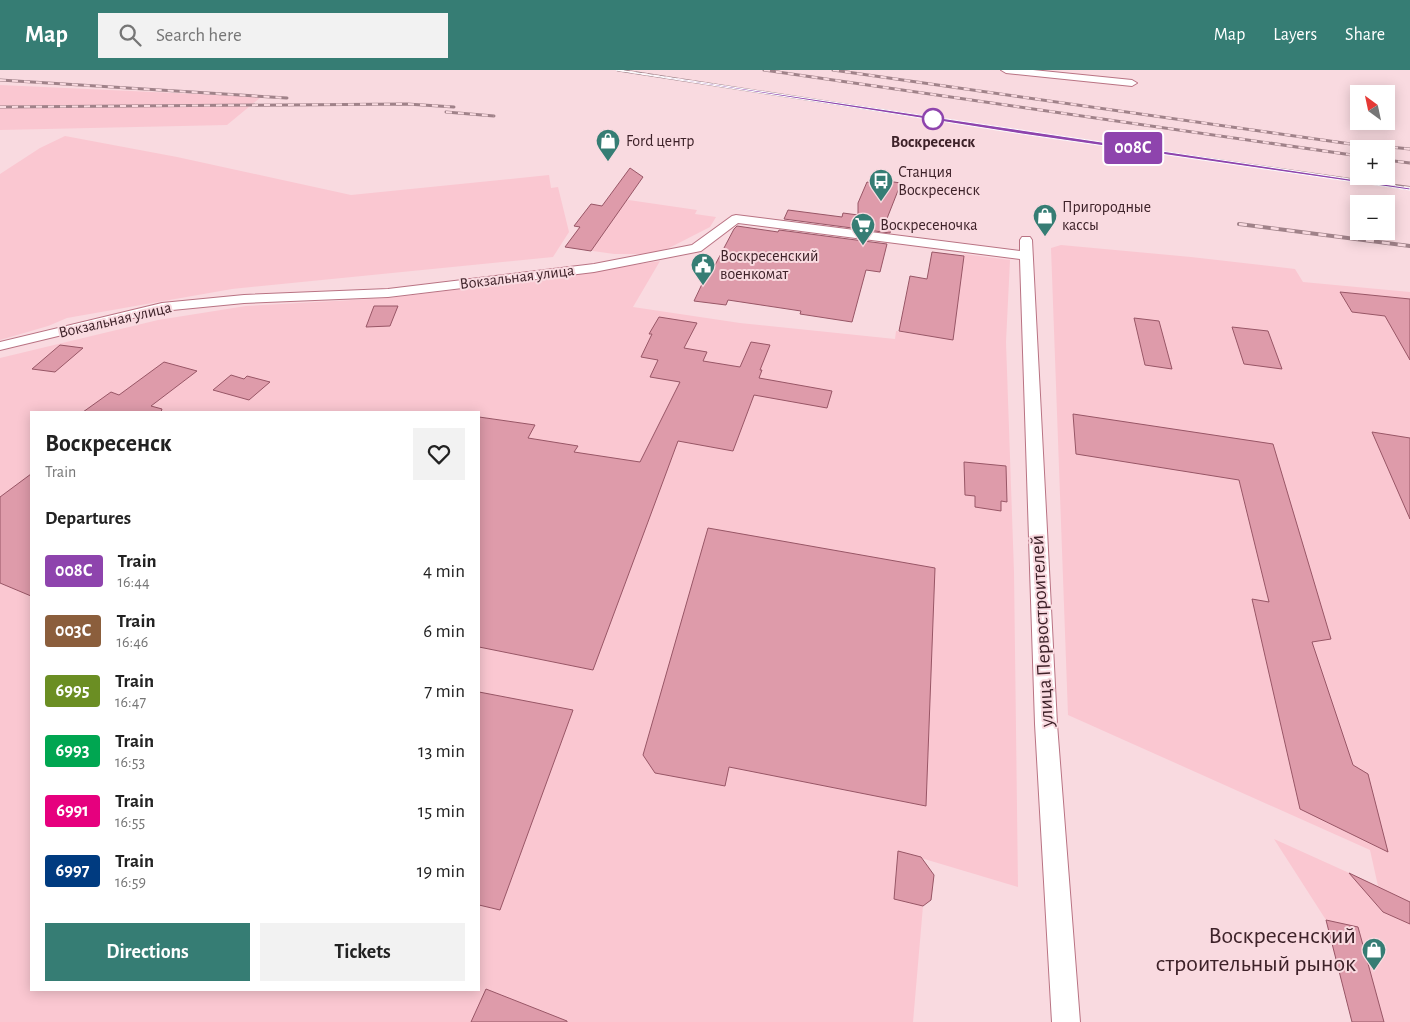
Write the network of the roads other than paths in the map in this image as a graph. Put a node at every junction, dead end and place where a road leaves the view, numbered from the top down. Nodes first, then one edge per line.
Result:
1 (1006, 70) edge
2 (1132, 83) dead end
3 (1026, 248) joint
4 (0, 346) edge
5 (1066, 1022) edge

1 - 2 street
3 - 4 street, Вокзальная улица
3 - 5 street, улица Первостроителей

